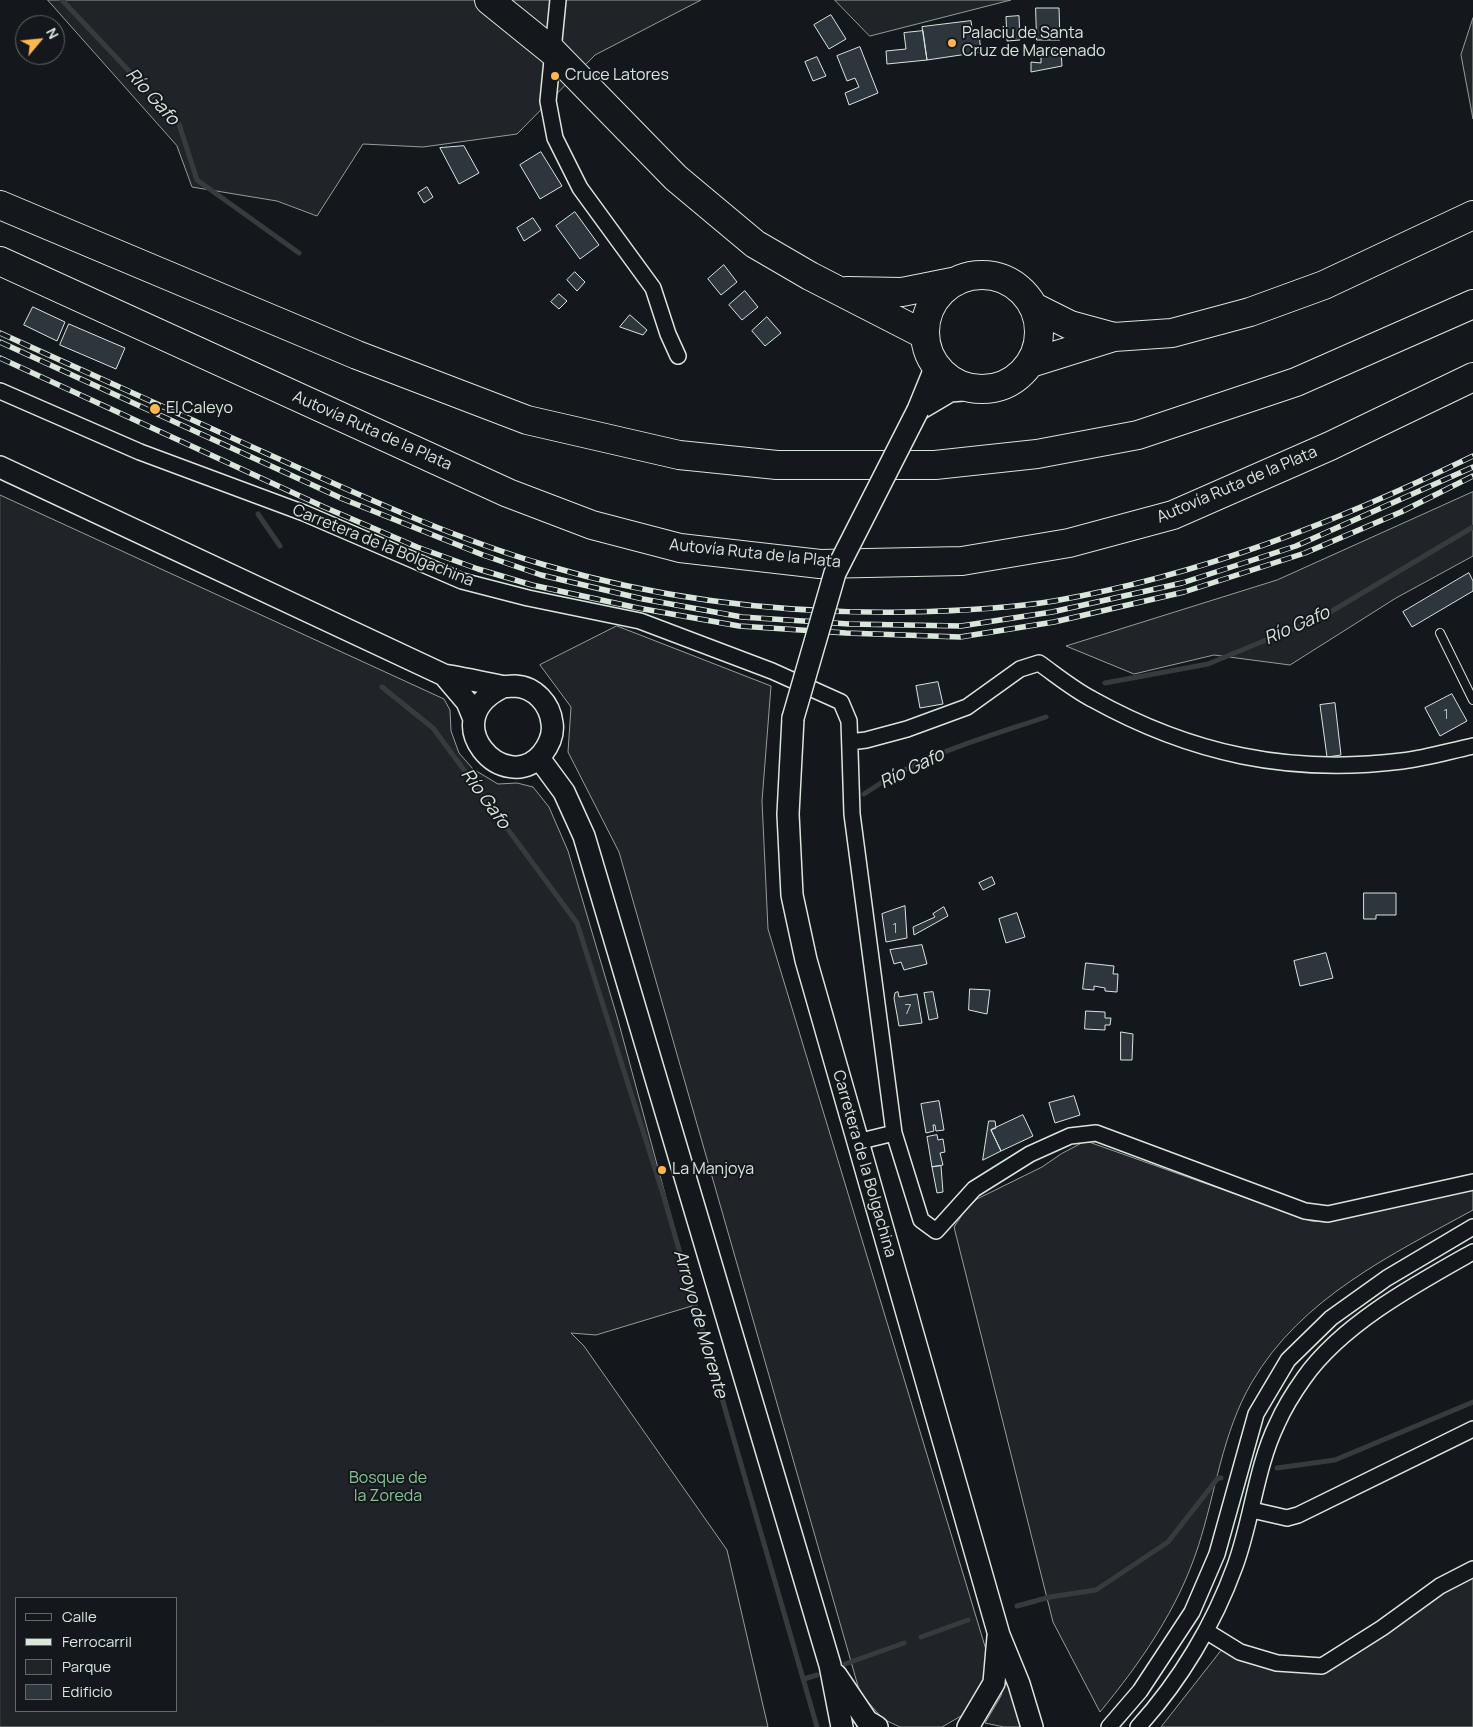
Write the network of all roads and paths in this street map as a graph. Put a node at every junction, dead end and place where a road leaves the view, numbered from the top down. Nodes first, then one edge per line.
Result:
1 (489, 0) edge
2 (558, 0) edge
3 (552, 51) junction
4 (0, 205) edge
5 (1473, 215) edge
6 (0, 261) edge
7 (957, 281) junction
8 (840, 290) junction
9 (1473, 304) edge
10 (1034, 307) junction
11 (925, 335) junction
12 (1114, 337) junction
13 (678, 356) dead end
14 (1031, 363) junction
15 (936, 366) junction
16 (1473, 377) edge
17 (975, 389) junction
18 (0, 391) edge
19 (918, 410) junction
20 (0, 467) edge
21 (1440, 633) dead end
22 (444, 674) junction
23 (503, 687) junction
24 (1473, 700) edge
25 (474, 719) junction
26 (850, 742) junction
27 (1473, 746) edge
28 (539, 758) junction
29 (894, 1133) junction
30 (857, 1142) junction
31 (1473, 1182) edge
32 (1473, 1226) edge
33 (1473, 1252) edge
34 (1473, 1429) edge
35 (1252, 1510) junction
36 (1473, 1569) edge
37 (1206, 1631) junction
38 (999, 1635) junction
39 (830, 1665) junction
40 (842, 1727) edge
41 (877, 1727) edge
42 (968, 1727) edge
43 (1032, 1727) edge
44 (1109, 1727) edge
45 (1138, 1727) edge

1 - 3 highway
2 - 3 street
3 - 8 highway
3 - 13 street
4 - 9 highway
5 - 12 highway
6 - 16 highway, Autovía Ruta de la Plata
7 - 8 highway
7 - 10 highway
7 - 11 highway
8 - 11 highway
10 - 12 highway
10 - 14 highway
11 - 15 highway
12 - 14 highway
14 - 17 highway
15 - 17 highway
15 - 19 street, Carretera de la Bolgachina
17 - 19 street
18 - 26 street, Carretera de la Bolgachina
19 - 30 street, Carretera de la Bolgachina, bridge
20 - 22 street
21 - 24 lane
22 - 23 street
22 - 25 street
23 - 25 street
23 - 28 street
25 - 28 street
26 - 27 street
26 - 29 street, Carretera de la Bolgachina
28 - 39 street
29 - 30 street
29 - 31 street, Carretera de la Bolgachina
30 - 38 street, Carretera de la Bolgachina
32 - 44 street
33 - 35 street
34 - 35 street
35 - 37 street
36 - 37 street
37 - 45 street
38 - 42 street, Carretera de la Bolgachina
38 - 43 street, Carretera de la Bolgachina
39 - 40 street
39 - 41 street

